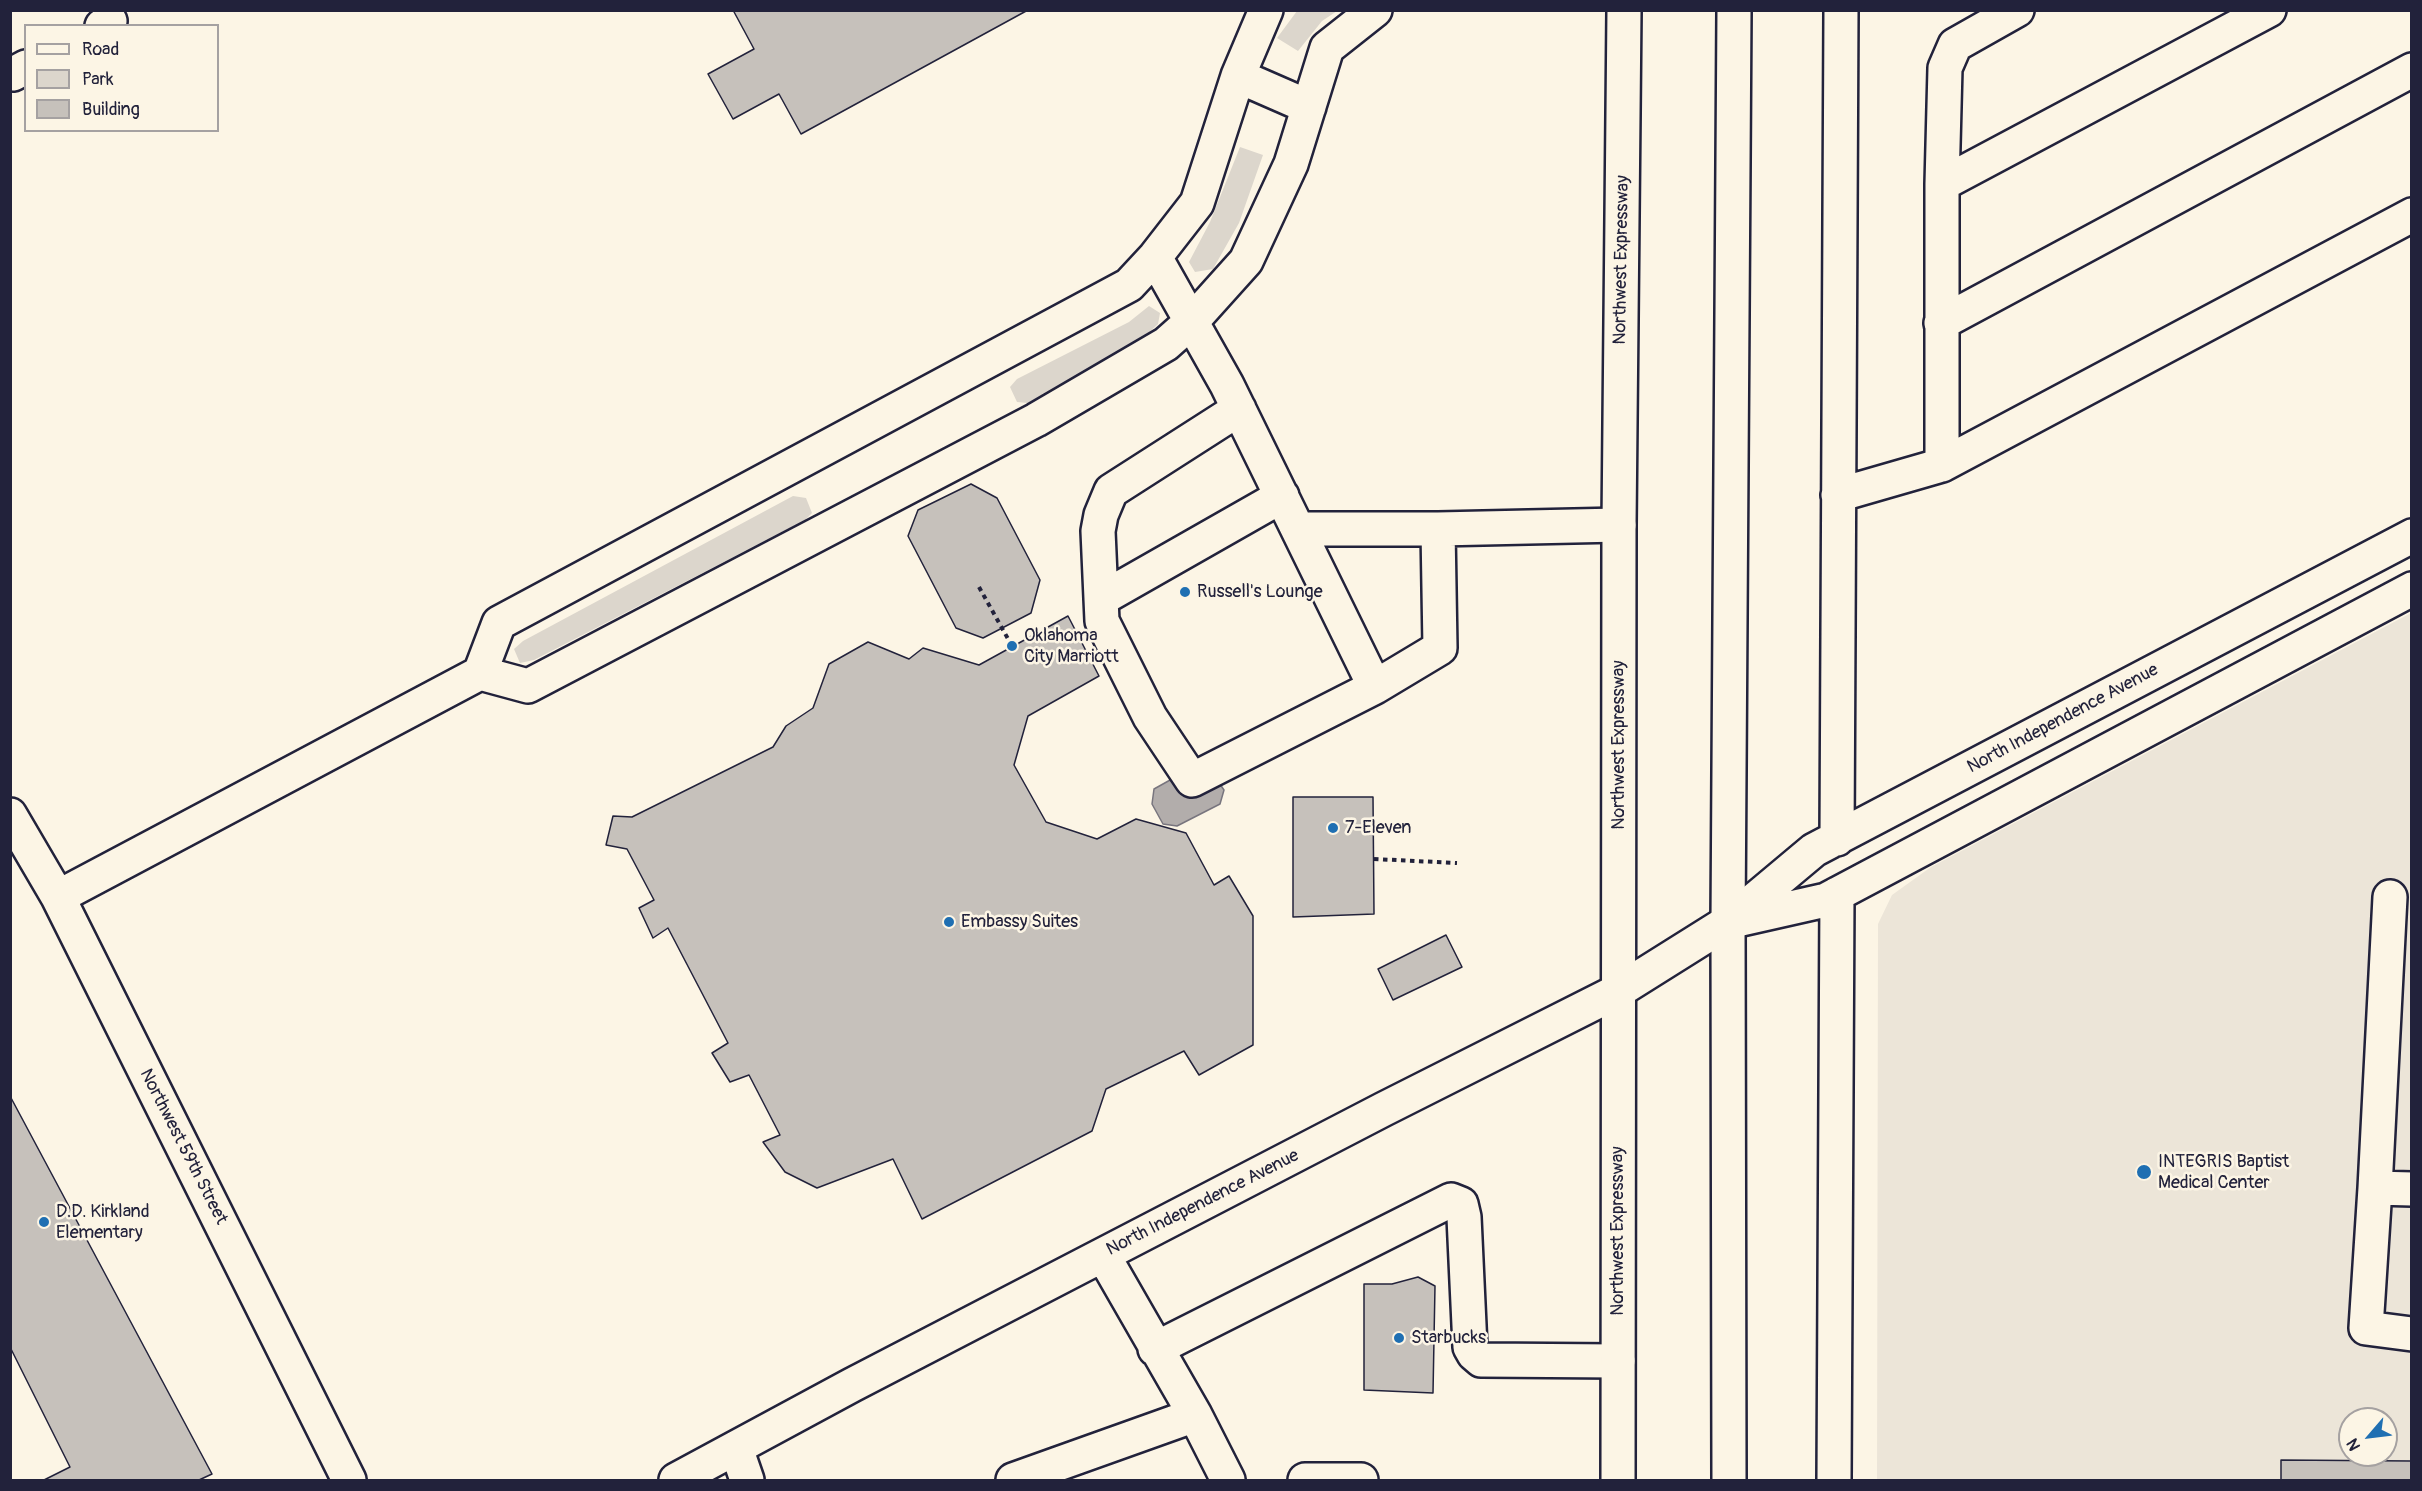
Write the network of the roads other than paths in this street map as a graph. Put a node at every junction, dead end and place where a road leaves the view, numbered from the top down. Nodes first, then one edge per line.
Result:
1 (1266, 10) edge
2 (1375, 10) edge
3 (1624, 10) edge
4 (1734, 10) edge
5 (1840, 10) edge
6 (1969, 10) edge
7 (2017, 10) edge
8 (2269, 10) edge
9 (1954, 45) junction
10 (2412, 70) edge
11 (1238, 76) junction
12 (1309, 107) junction
13 (1942, 184) junction
14 (2412, 215) edge
15 (1155, 257) junction
16 (1193, 320) junction
17 (1941, 323) junction
18 (1239, 409) junction
19 (1942, 465) junction
20 (1838, 495) junction
21 (1282, 496) junction
22 (1619, 525) junction
23 (1298, 529) junction
24 (1438, 529) junction
25 (2408, 542) edge
26 (2411, 595) edge
27 (1101, 599) junction
28 (480, 673) junction
29 (1375, 687) junction
30 (10, 815) edge
31 (1837, 839) junction
32 (1837, 894) junction
33 (58, 897) junction
34 (2390, 897) dead end
35 (1728, 922) junction
36 (1618, 991) junction
37 (2375, 1188) junction
38 (2412, 1189) edge
39 (1103, 1255) junction
40 (2412, 1334) edge
41 (1155, 1349) junction
42 (1618, 1361) junction
43 (1195, 1415) junction
44 (736, 1448) junction
45 (350, 1480) edge
46 (676, 1480) edge
47 (747, 1480) edge
48 (1012, 1480) edge
49 (1228, 1480) edge
50 (1305, 1480) edge
51 (1354, 1480) edge
52 (1361, 1480) edge
53 (1618, 1480) edge
54 (1730, 1480) edge
55 (1834, 1480) edge

1 - 11 main road
2 - 12 main road
3 - 22 main road, Northwest Expressway
4 - 35 main road
5 - 20 main road
6 - 9 main road
7 - 9 main road
8 - 13 main road
9 - 13 main road
10 - 17 main road
11 - 12 main road
11 - 15 main road
12 - 16 main road
13 - 17 main road
14 - 19 main road
15 - 16 main road
15 - 28 main road
16 - 18 main road
16 - 28 main road
17 - 19 main road
18 - 21 main road
18 - 27 main road
19 - 20 main road
20 - 31 main road
21 - 23 main road
21 - 27 main road
22 - 24 main road
22 - 36 main road, Northwest Expressway
23 - 24 main road
23 - 29 main road
24 - 29 main road
25 - 26 main road
25 - 31 main road, North Independence Avenue
26 - 32 main road, North Independence Avenue
27 - 29 main road
28 - 33 main road
30 - 33 main road, Northwest 59th Street
31 - 35 main road, North Independence Avenue
32 - 35 main road, North Independence Avenue
32 - 55 main road
33 - 45 main road, Northwest 59th Street
34 - 37 main road
35 - 36 main road, North Independence Avenue
35 - 54 main road
36 - 39 main road, North Independence Avenue
36 - 42 main road, Northwest Expressway
37 - 38 main road
37 - 40 main road
39 - 41 main road
39 - 44 main road, North Independence Avenue
41 - 42 main road
41 - 43 main road
42 - 53 main road, Northwest Expressway
43 - 48 main road
43 - 49 main road
44 - 46 main road, North Independence Avenue
44 - 47 main road
50 - 51 main road
51 - 52 main road

